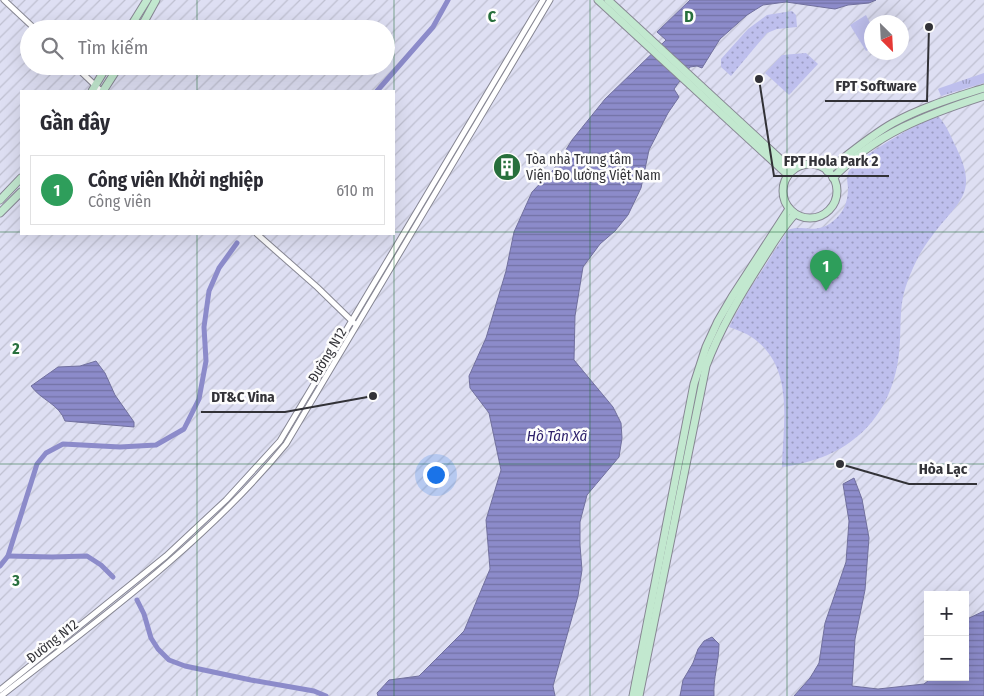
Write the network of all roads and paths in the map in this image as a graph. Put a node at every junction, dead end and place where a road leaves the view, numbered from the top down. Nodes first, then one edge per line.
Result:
1 (4, 0) edge
2 (147, 0) edge
3 (156, 0) edge
4 (542, 0) edge
5 (550, 0) edge
6 (598, 0) edge
7 (608, 0) edge
8 (25, 20) edge
9 (135, 20) edge
10 (145, 20) edge
11 (653, 46) junction
12 (84, 75) edge
13 (104, 75) edge
14 (110, 75) edge
15 (984, 88) edge
16 (98, 90) edge
17 (984, 96) edge
18 (827, 171) junction
19 (790, 172) junction
20 (834, 178) junction
21 (20, 179) edge
22 (20, 193) edge
23 (0, 200) edge
24 (789, 209) junction
25 (0, 213) edge
26 (795, 214) junction
27 (258, 235) edge
28 (352, 321) junction
29 (357, 325) junction
30 (692, 413) junction
31 (683, 460) junction
32 (0, 690) edge
33 (1, 696) edge
34 (633, 696) edge
35 (639, 696) edge

1 - 8 street
2 - 9 street
3 - 10 street
4 - 28 street, Đường N12
5 - 29 street, Đường N12
6 - 11 street
7 - 11 street
11 - 19 street
12 - 16 street
13 - 16 street
14 - 16 street
15 - 18 street
17 - 20 street
18 - 19 street
18 - 20 street
19 - 24 street
20 - 26 street
21 - 23 street
22 - 25 street
24 - 26 street
24 - 30 street
26 - 30 street
27 - 28 street
28 - 29 street
28 - 32 street, Đường N12
29 - 33 street, Đường N12
30 - 31 street
31 - 34 street
31 - 35 street

